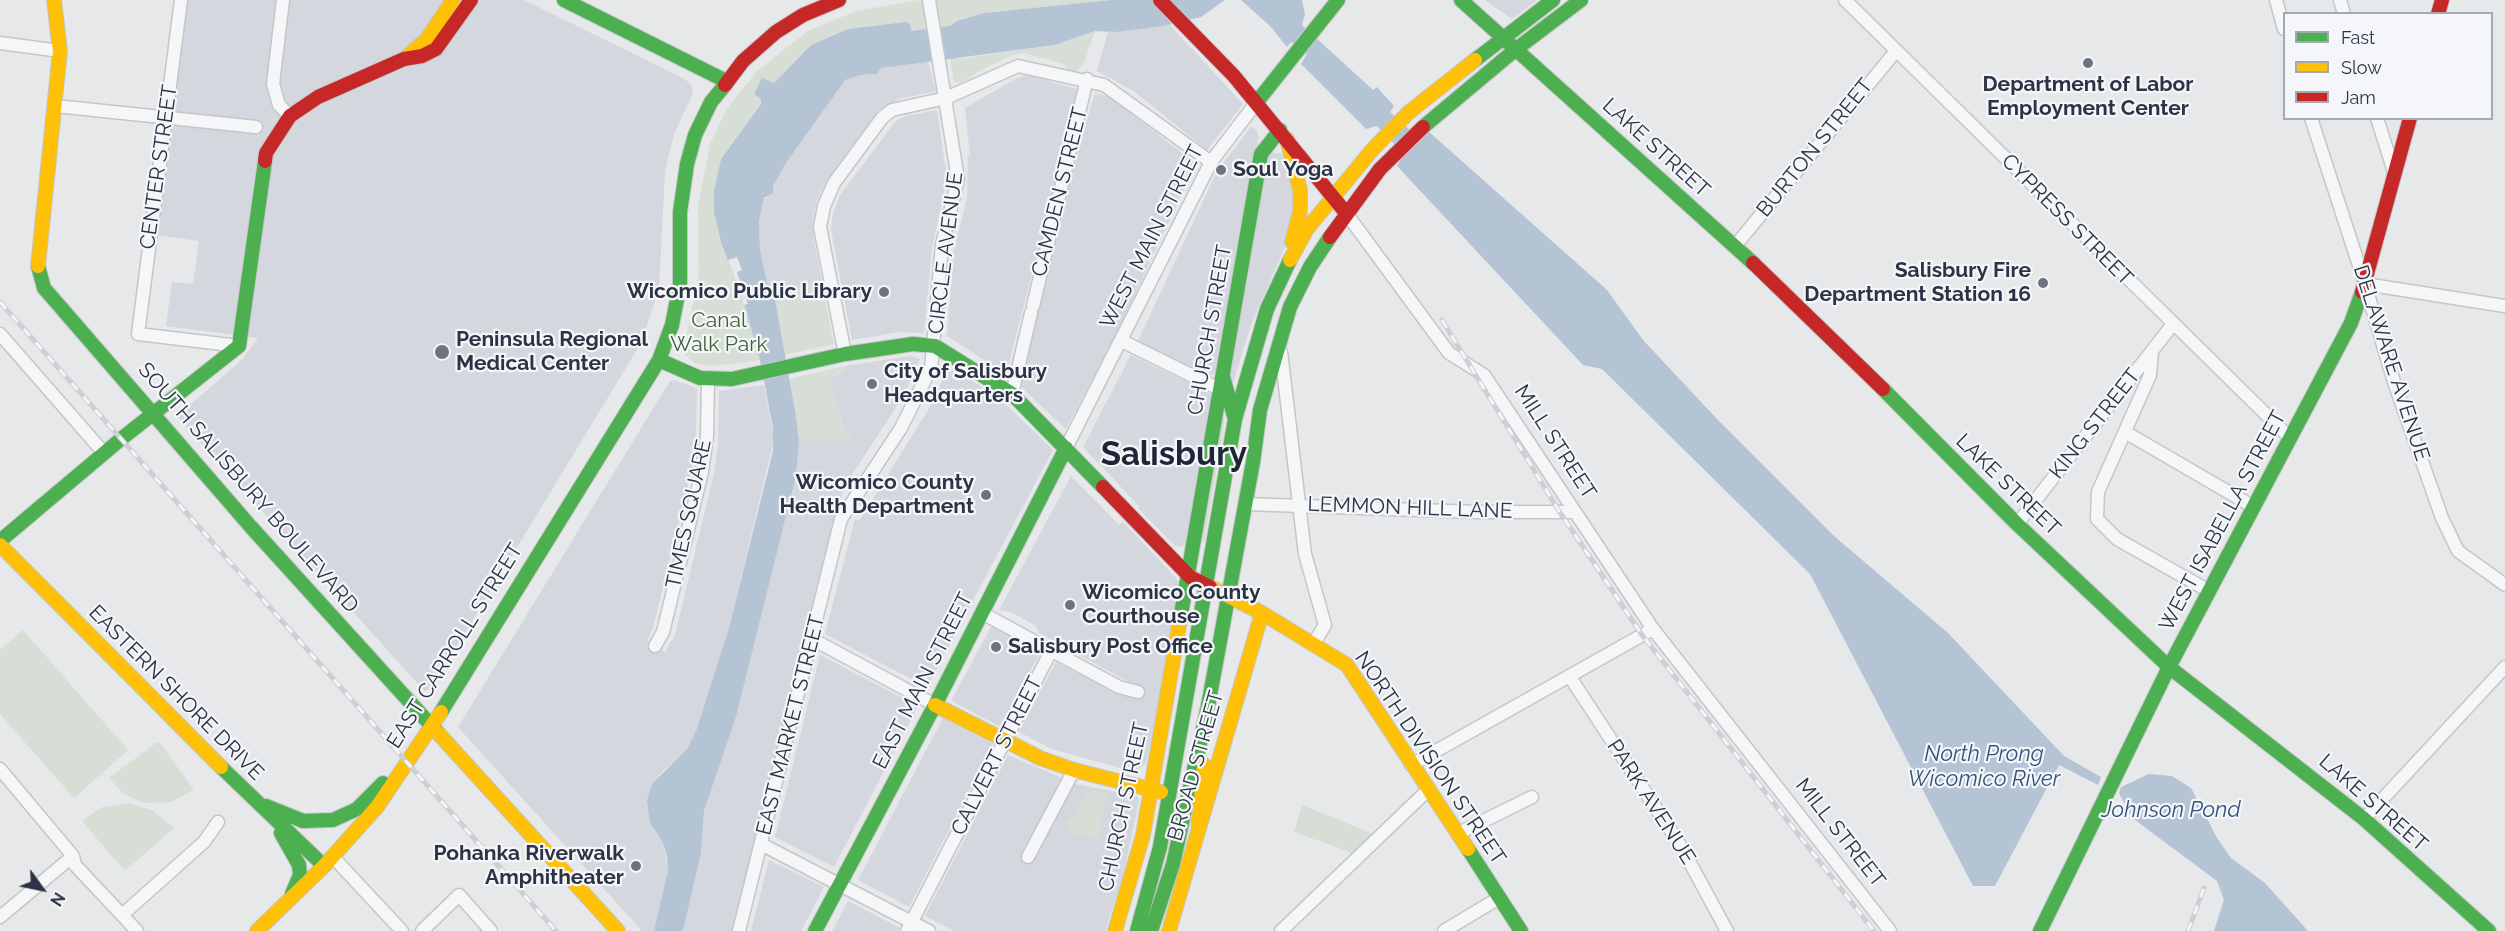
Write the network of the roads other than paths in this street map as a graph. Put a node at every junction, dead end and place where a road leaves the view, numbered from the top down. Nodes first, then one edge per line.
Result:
1 (54, 0) edge
2 (181, 0) edge
3 (283, 0) edge
4 (453, 0) edge
5 (471, 0) edge
6 (564, 0) edge
7 (839, 0) edge
8 (929, 0) edge
9 (1160, 0) edge
10 (1338, 0) edge
11 (1461, 0) edge
12 (1553, 0) edge
13 (1581, 0) edge
14 (1845, 0) edge
15 (2276, 0) edge
16 (2283, 25) edge
17 (1503, 40) junction
18 (0, 43) edge
19 (1515, 50) junction
20 (60, 51) junction
21 (1896, 51) junction
22 (404, 59) junction
23 (1087, 79) junction
24 (726, 81) junction
25 (946, 98) junction
26 (1256, 103) junction
27 (56, 106) junction
28 (164, 116) junction
29 (290, 116) junction
30 (2313, 120) edge
31 (2378, 120) edge
32 (2409, 120) edge
33 (256, 127) dead end
34 (1283, 134) junction
35 (1211, 162) junction
36 (2395, 175) junction
37 (1332, 196) junction
38 (1346, 213) junction
39 (1735, 246) junction
40 (1287, 266) junction
41 (2365, 284) junction
42 (2505, 306) edge
43 (2173, 324) junction
44 (1281, 333) junction
45 (0, 334) edge
46 (1122, 341) junction
47 (239, 346) junction
48 (935, 346) junction
49 (2152, 351) junction
50 (845, 354) junction
51 (659, 360) junction
52 (708, 378) junction
53 (1222, 384) junction
54 (1012, 394) junction
55 (153, 414) junction
56 (1235, 419) junction
57 (2126, 432) junction
58 (2290, 438) junction
59 (1065, 448) junction
60 (104, 453) junction
61 (1245, 504) junction
62 (1299, 505) junction
63 (2254, 507) junction
64 (1575, 512) junction
65 (841, 519) joint
66 (2017, 524) junction
67 (0, 543) edge
68 (1190, 577) junction
69 (1207, 585) junction
70 (2505, 585) edge
71 (2209, 591) junction
72 (1227, 594) junction
73 (1262, 612) junction
74 (982, 613) junction
75 (1653, 629) junction
76 (814, 640) junction
77 (1314, 642) junction
78 (656, 646) dead end
79 (1051, 651) junction
80 (2169, 667) junction
81 (2505, 667) edge
82 (1570, 677) junction
83 (1138, 692) dead end
84 (935, 705) junction
85 (1208, 706) junction
86 (433, 725) junction
87 (1005, 740) junction
88 (1412, 765) junction
89 (0, 769) edge
90 (1074, 770) junction
91 (400, 774) junction
92 (1151, 789) junction
93 (1428, 790) junction
94 (1169, 795) junction
95 (249, 796) junction
96 (1188, 796) junction
97 (1532, 797) dead end
98 (2364, 819) junction
99 (218, 822) dead end
100 (275, 822) junction
101 (1198, 832) junction
102 (1457, 834) junction
103 (761, 844) junction
104 (73, 856) junction
105 (1028, 857) dead end
106 (329, 861) junction
107 (840, 885) junction
108 (1499, 898) junction
109 (290, 900) junction
110 (122, 915) junction
111 (0, 917) edge
112 (910, 927) edge
113 (137, 931) edge
114 (257, 931) edge
115 (402, 931) edge
116 (422, 931) edge
117 (491, 931) edge
118 (618, 931) edge
119 (740, 931) edge
120 (815, 931) edge
121 (929, 931) edge
122 (1114, 931) edge
123 (1137, 931) edge
124 (1151, 931) edge
125 (1169, 931) edge
126 (1281, 931) edge
127 (1444, 931) edge
128 (1521, 931) edge
129 (1727, 931) edge
130 (1890, 931) edge
131 (2040, 931) edge
132 (2489, 931) edge

1 - 20 street, SOUTH SALISBURY BOULEVARD
2 - 28 street, CENTER STREET
3 - 29 street
4 - 22 street
5 - 22 street
6 - 24 street
7 - 24 street, EAST CARROLL STREET
8 - 25 street, CIRCLE AVENUE
9 - 26 street, MILL STREET
10 - 26 street, WEST MAIN STREET
11 - 17 street, LAKE STREET
12 - 17 street
13 - 19 street
14 - 21 street, CYPRESS STREET
15 - 16 street
17 - 19 street, LAKE STREET
17 - 37 street
18 - 20 street
19 - 38 street
19 - 39 street, LAKE STREET
20 - 27 street, SOUTH SALISBURY BOULEVARD
21 - 39 street, BURTON STREET
21 - 43 street, CYPRESS STREET
22 - 29 street
23 - 25 street
23 - 35 street
23 - 54 street, CAMDEN STREET
24 - 51 street, EAST CARROLL STREET
25 - 48 street, CIRCLE AVENUE
25 - 50 street
26 - 34 street, MILL STREET
26 - 35 street, WEST MAIN STREET
27 - 28 street
27 - 55 street, SOUTH SALISBURY BOULEVARD
28 - 33 street
28 - 47 street, CENTER STREET
29 - 47 street
30 - 41 street, DELAWARE AVENUE
31 - 36 street
32 - 36 street, WEST ISABELLA STREET
34 - 37 street, MILL STREET
34 - 40 street
34 - 53 street, CHURCH STREET
35 - 46 street, WEST MAIN STREET
36 - 41 street, WEST ISABELLA STREET
37 - 38 street, MILL STREET
37 - 40 street
38 - 44 street
38 - 64 street, MILL STREET
39 - 66 street, LAKE STREET
40 - 56 street
41 - 42 street
41 - 58 street, WEST ISABELLA STREET
41 - 70 street, DELAWARE AVENUE
43 - 49 street, KING STREET
43 - 58 street, CYPRESS STREET
44 - 61 street
44 - 62 street
45 - 60 street
46 - 53 street
46 - 59 street, WEST MAIN STREET
47 - 55 street
48 - 50 street
48 - 54 street, NORTH DIVISION STREET
48 - 65 street, CIRCLE AVENUE
49 - 57 street
49 - 66 street, KING STREET
50 - 52 street
51 - 52 street
51 - 86 street, EAST CARROLL STREET
52 - 78 street, TIMES SQUARE
53 - 56 street
53 - 68 street, CHURCH STREET
54 - 59 street, NORTH DIVISION STREET
55 - 60 street
55 - 86 street, SOUTH SALISBURY BOULEVARD
56 - 69 street
57 - 63 street
57 - 71 street
58 - 63 street, WEST ISABELLA STREET
59 - 68 street, NORTH DIVISION STREET
59 - 74 street, EAST MAIN STREET
60 - 67 street
61 - 62 street, LEMMON HILL LANE
61 - 72 street
62 - 64 street, LEMMON HILL LANE
62 - 77 street
63 - 71 street, WEST ISABELLA STREET
64 - 75 street, MILL STREET
65 - 76 street, EAST MARKET STREET
66 - 80 street, LAKE STREET
67 - 95 street, EASTERN SHORE DRIVE
68 - 69 street, NORTH DIVISION STREET
68 - 92 street, CHURCH STREET
69 - 72 street, NORTH DIVISION STREET
69 - 94 street
71 - 80 street, WEST ISABELLA STREET
72 - 73 street, NORTH DIVISION STREET
72 - 85 street
73 - 77 street, NORTH DIVISION STREET
73 - 101 street, BROAD STREET
74 - 79 street, CALVERT STREET
74 - 84 street, EAST MAIN STREET
75 - 82 street
75 - 130 street, MILL STREET
76 - 84 street
76 - 103 street, EAST MARKET STREET
77 - 88 street, NORTH DIVISION STREET
79 - 83 street
79 - 87 street, CALVERT STREET
80 - 98 street, LAKE STREET
80 - 131 street, WEST ISABELLA STREET
81 - 98 street
82 - 88 street
82 - 129 street, PARK AVENUE
84 - 87 street
84 - 107 street, EAST MAIN STREET
85 - 96 street
85 - 101 street
86 - 91 street, EAST CARROLL STREET
86 - 118 street, SOUTH SALISBURY BOULEVARD
87 - 90 street
87 - 112 street, CALVERT STREET
88 - 93 street, NORTH DIVISION STREET
89 - 104 street
90 - 92 street
90 - 105 street
91 - 95 street
91 - 106 street, EAST CARROLL STREET
92 - 94 street
92 - 122 street, CHURCH STREET
93 - 102 street, NORTH DIVISION STREET
93 - 126 street
94 - 96 street
94 - 123 street
95 - 100 street, EASTERN SHORE DRIVE
96 - 124 street
97 - 102 street
98 - 132 street, LAKE STREET
99 - 110 street
100 - 106 street, EASTERN SHORE DRIVE
100 - 109 street
101 - 125 street, BROAD STREET
102 - 108 street, NORTH DIVISION STREET
103 - 107 street
103 - 119 street, EAST MARKET STREET
104 - 110 street
104 - 111 street
106 - 109 street, EAST CARROLL STREET
106 - 115 street
107 - 112 street
107 - 120 street, EAST MAIN STREET
108 - 127 street
108 - 128 street, NORTH DIVISION STREET
109 - 114 street, EAST CARROLL STREET
110 - 113 street
112 - 121 street
116 - 117 street

